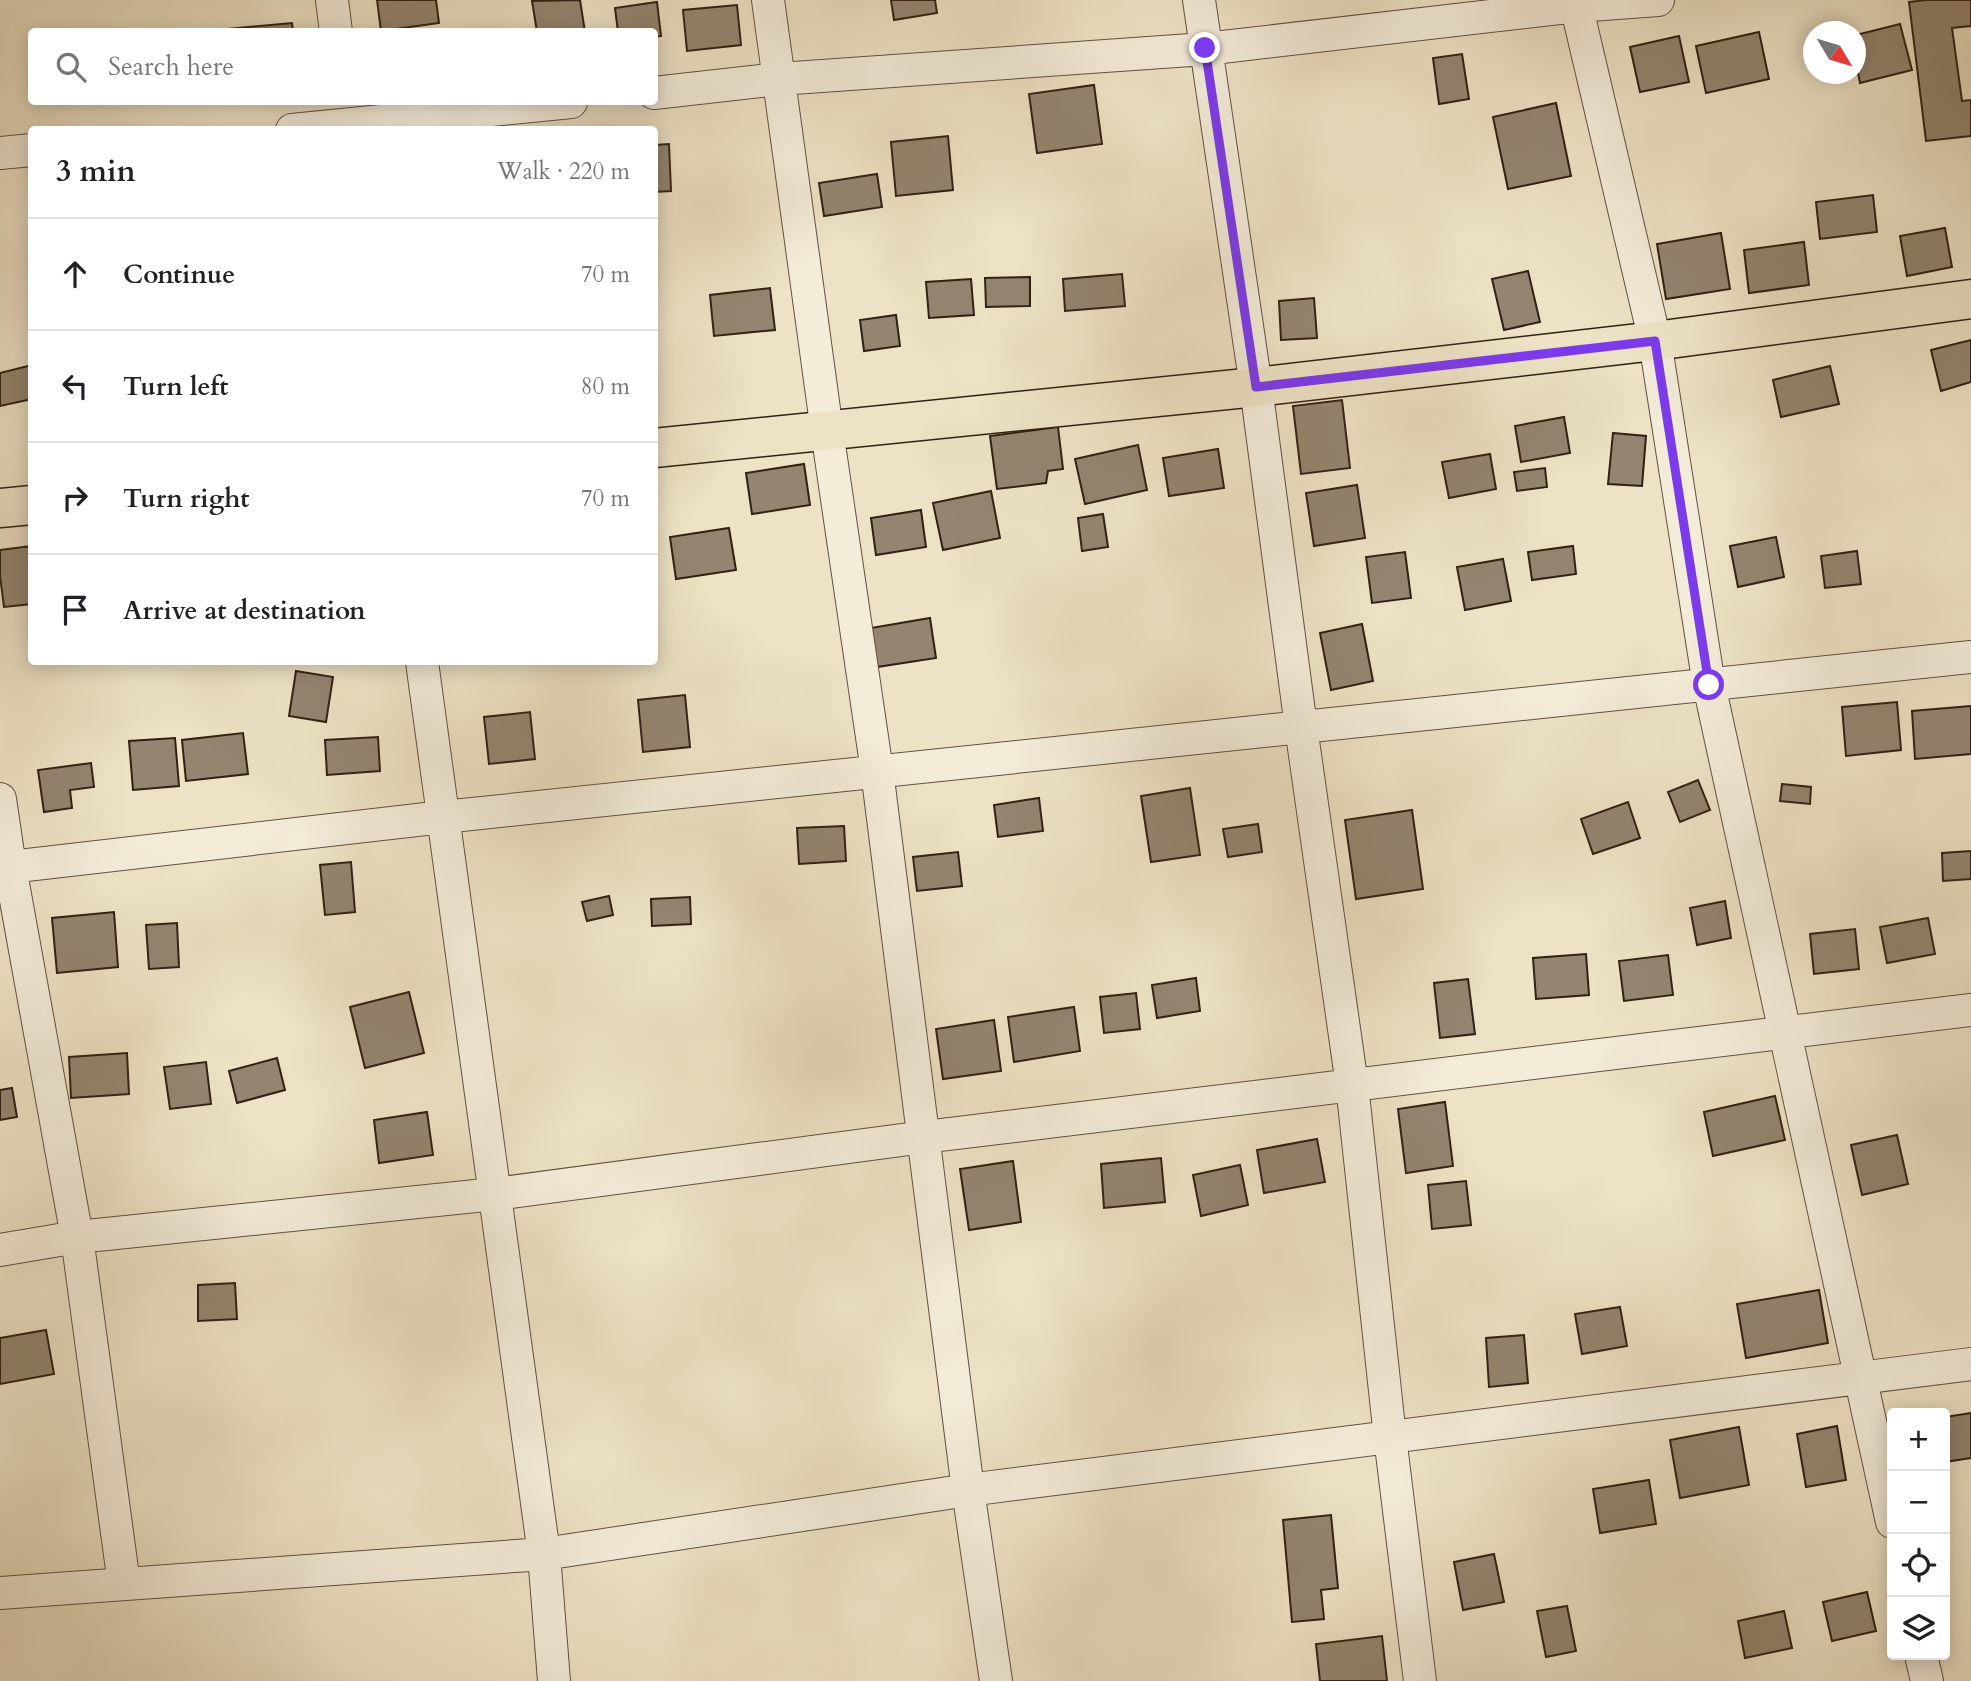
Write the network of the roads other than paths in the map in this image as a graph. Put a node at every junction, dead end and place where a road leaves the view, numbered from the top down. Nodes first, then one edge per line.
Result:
1 (332, 0) edge
2 (768, 0) edge
3 (1199, 0) edge
4 (1658, 0) edge
5 (1576, 3) edge
6 (336, 28) edge
7 (1205, 48) junction
8 (779, 79) junction
9 (658, 93) edge
10 (532, 105) edge
11 (348, 119) edge
12 (312, 126) edge
13 (28, 150) edge
14 (0, 153) edge
15 (1971, 299) edge
16 (1655, 341) junction
17 (1256, 387) junction
18 (827, 431) junction
19 (658, 448) edge
20 (28, 505) edge
21 (0, 508) edge
22 (1971, 657) edge
23 (422, 665) edge
24 (1709, 685) junction
25 (1301, 727) junction
26 (877, 771) junction
27 (0, 799) edge
28 (443, 817) junction
29 (5, 868) edge
30 (1971, 1010) edge
31 (1786, 1033) junction
32 (1352, 1085) junction
33 (923, 1137) junction
34 (495, 1194) junction
35 (77, 1237) junction
36 (0, 1250) edge
37 (1971, 1364) edge
38 (1861, 1378) junction
39 (1390, 1437) junction
40 (968, 1490) junction
41 (1887, 1499) edge
42 (544, 1554) junction
43 (124, 1584) junction
44 (0, 1592) edge
45 (1922, 1660) edge
46 (554, 1681) edge
47 (996, 1681) edge
48 (1420, 1681) edge
49 (1927, 1681) edge

1 - 6 street
2 - 8 street
3 - 7 street
4 - 5 street
5 - 7 street
5 - 16 street
7 - 8 street
7 - 17 street
8 - 9 street
8 - 18 street
10 - 11 street
11 - 12 street
13 - 14 street
15 - 16 main road
16 - 17 main road
16 - 24 street
17 - 18 main road
17 - 25 street
18 - 19 main road
18 - 26 street
20 - 21 main road
22 - 24 street
23 - 28 street
24 - 25 street
24 - 31 street
25 - 26 street
25 - 32 street
26 - 28 street
26 - 33 street
27 - 29 street
28 - 29 street
28 - 34 street
29 - 35 street
30 - 31 street
31 - 32 street
31 - 38 street
32 - 33 street
32 - 39 street
33 - 34 street
33 - 40 street
34 - 35 street
34 - 42 street
35 - 36 street
35 - 43 street
37 - 38 street
38 - 39 street
38 - 41 street
39 - 40 street
39 - 48 street
40 - 42 street
40 - 47 street
42 - 43 street
42 - 46 street
43 - 44 street
45 - 49 street

